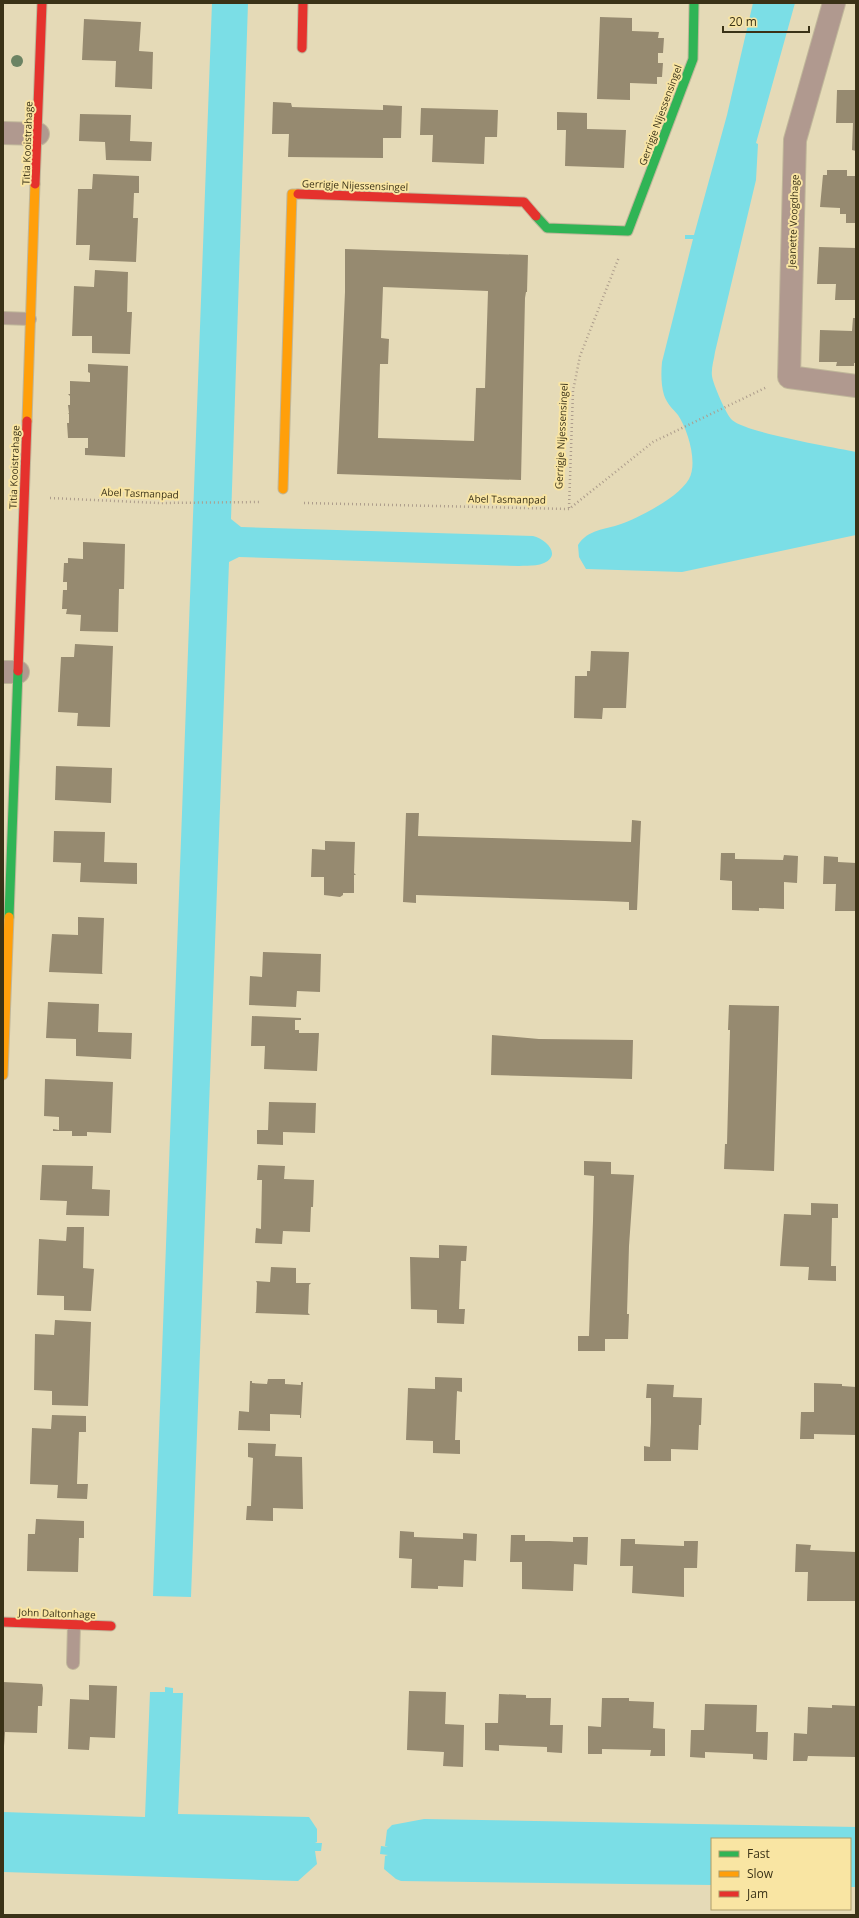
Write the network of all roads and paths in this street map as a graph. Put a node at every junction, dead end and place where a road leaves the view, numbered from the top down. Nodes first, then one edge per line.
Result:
1 (42, 3) edge
2 (303, 3) edge
3 (694, 3) edge
4 (834, 3) edge
5 (302, 48) dead end
6 (3, 133) edge
7 (38, 134) junction
8 (628, 231) junction
9 (3, 318) edge
10 (30, 319) junction
11 (789, 377) junction
12 (856, 386) edge
13 (283, 489) dead end
14 (45, 498) dead end
15 (242, 502) dead end
16 (298, 503) dead end
17 (569, 509) junction
18 (10, 672) edge
19 (4, 1026) edge
20 (3, 1075) edge
21 (3, 1622) edge
22 (74, 1625) junction
23 (111, 1626) dead end
24 (72, 1663) dead end

1 - 7 street, Titia Kooistrahage
2 - 5 street
3 - 8 street, Gerrigje Nijessensingel
4 - 11 street, Jeanette Voogdhage
6 - 7 street
7 - 10 street, Titia Kooistrahage
8 - 13 street, Gerrigje Nijessensingel
8 - 17 path, Gerrigje Nijessensingel
9 - 10 lane
10 - 18 street, Titia Kooistrahage
11 - 12 street
11 - 17 path
14 - 15 path, Abel Tasmanpad
16 - 17 path, Abel Tasmanpad
18 - 19 street, Titia Kooistrahage
19 - 20 street, Titia Kooistrahage
21 - 22 street, John Daltonhage
22 - 23 street, John Daltonhage
22 - 24 lane

